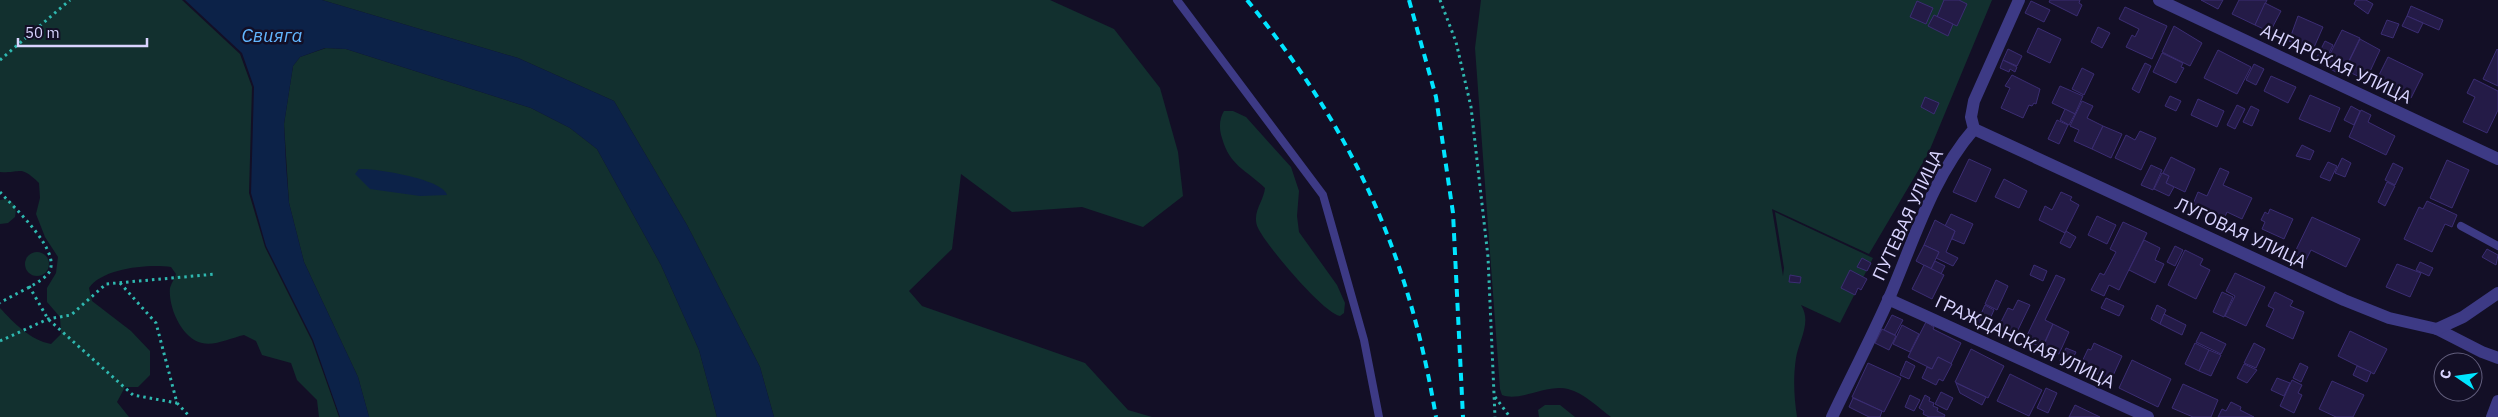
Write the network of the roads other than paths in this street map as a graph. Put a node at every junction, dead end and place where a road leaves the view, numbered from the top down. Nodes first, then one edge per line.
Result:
1 (1177, 0) edge
2 (2019, 0) edge
3 (2159, 0) edge
4 (1974, 129) junction
5 (2498, 159) edge
6 (2461, 226) dead end
7 (2498, 246) edge
8 (2498, 293) edge
9 (1888, 299) junction
10 (2437, 329) junction
11 (2498, 358) edge
12 (2498, 401) edge
13 (1379, 417) edge
14 (1832, 417) edge
15 (2148, 417) edge
16 (2492, 417) edge

1 - 13 lane
2 - 4 street
3 - 5 street, АНГАРСКАЯ УЛИЦА
4 - 9 street, ПУТЕВАЯ УЛИЦА
4 - 10 street, ЛУГОВАЯ УЛИЦА
6 - 7 lane
8 - 10 street
9 - 14 street, ПУТЕВАЯ УЛИЦА
9 - 15 street, ГРАЖДАНСКАЯ УЛИЦА
10 - 11 street, ЛУГОВАЯ УЛИЦА
12 - 16 street

